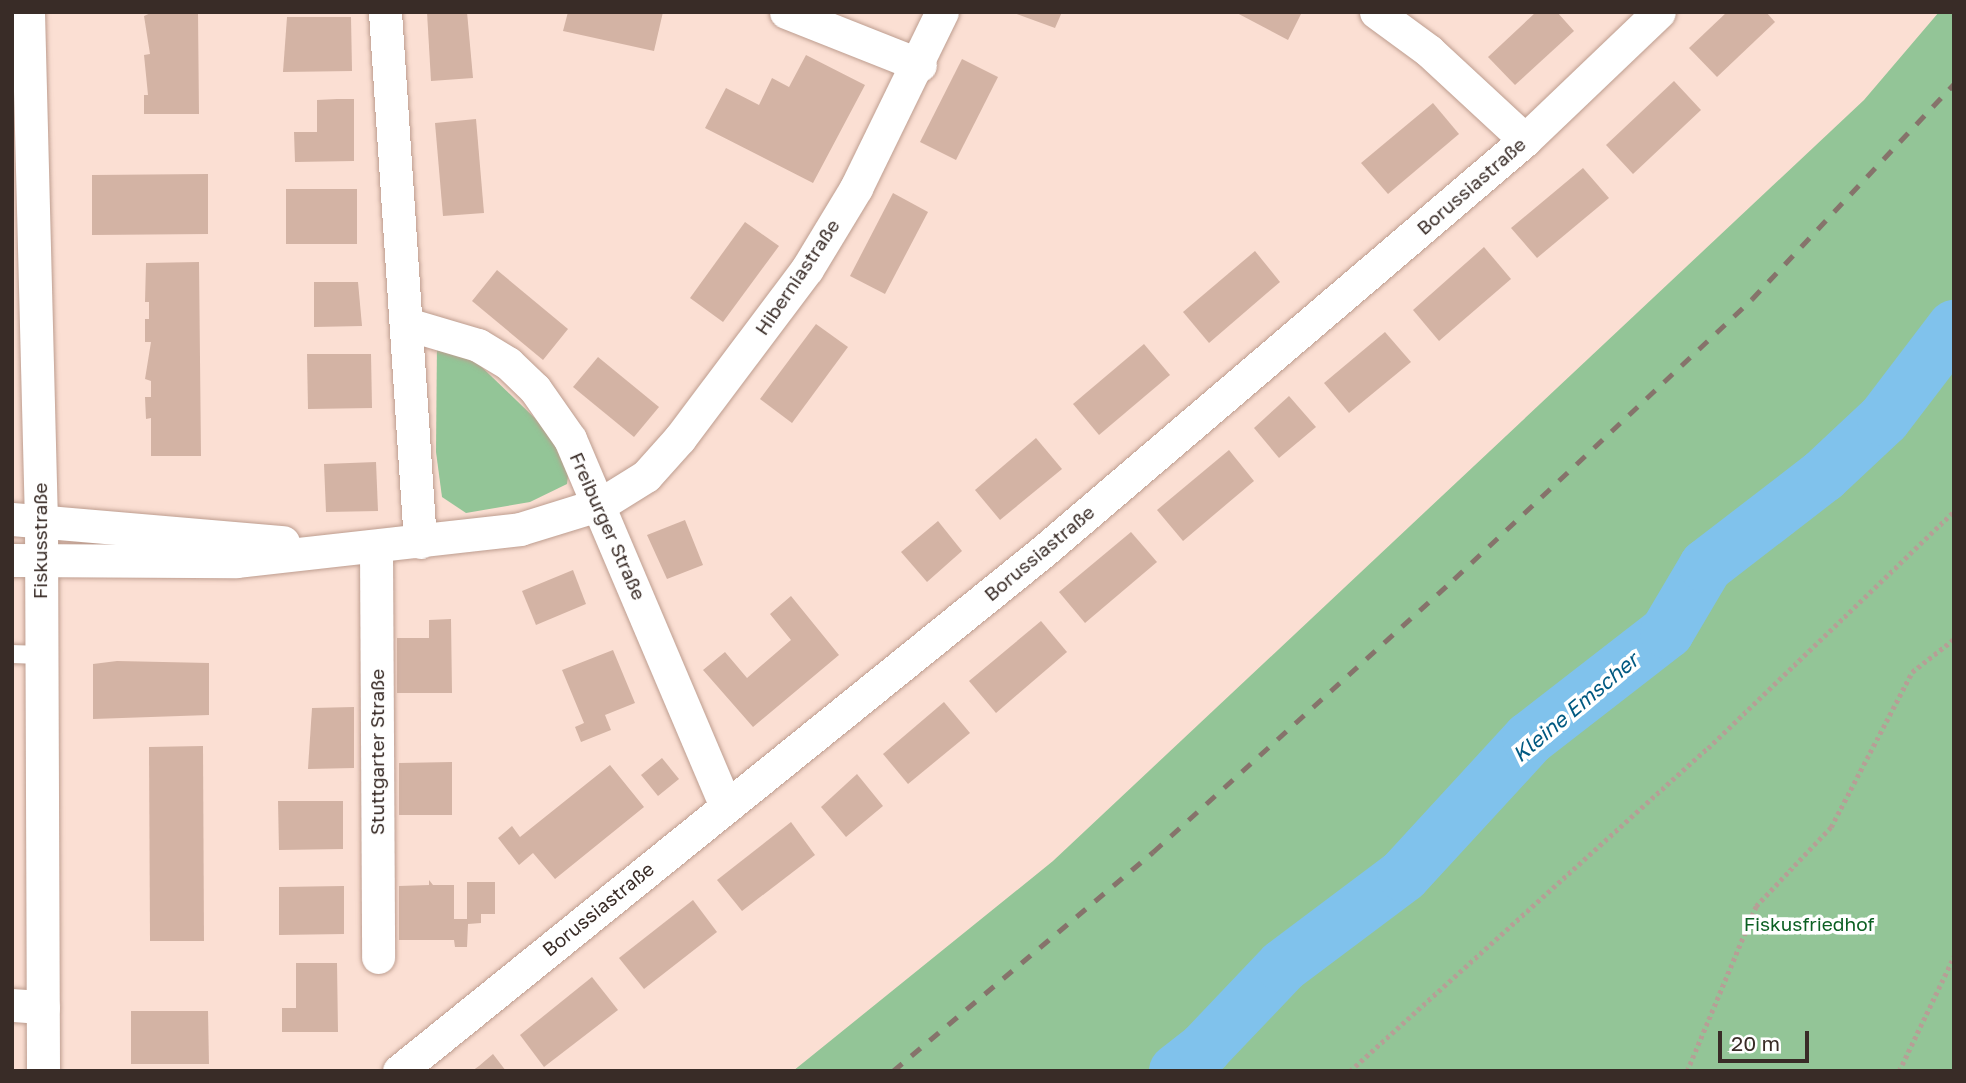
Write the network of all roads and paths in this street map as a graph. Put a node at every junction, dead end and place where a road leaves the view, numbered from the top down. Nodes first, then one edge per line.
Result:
1 (28, 12) edge
2 (385, 12) edge
3 (786, 12) edge
4 (942, 12) edge
5 (1376, 12) edge
6 (1659, 12) edge
7 (920, 65) junction
8 (1525, 140) junction
9 (407, 324) junction
10 (601, 504) junction
11 (1954, 511) edge
12 (27, 520) edge
13 (419, 542) junction
14 (368, 548) junction
15 (26, 561) edge
16 (1954, 639) edge
17 (27, 654) edge
18 (725, 805) junction
19 (1954, 956) edge
20 (378, 957) dead end
21 (28, 1006) edge
22 (43, 1071) edge
23 (399, 1071) edge
24 (1350, 1071) edge
25 (1687, 1071) edge
26 (1899, 1071) edge

1 - 12 street, Fiskusstraße
2 - 9 street
3 - 7 street
4 - 7 street, Hiberniastraße
5 - 8 street
6 - 8 street, Borussiastraße
7 - 10 street, Hiberniastraße
8 - 18 street, Borussiastraße
9 - 10 street, Freiburger Straße
9 - 13 street
10 - 13 street
10 - 18 street, Freiburger Straße
11 - 24 path
12 - 14 street
12 - 15 street, Fiskusstraße
13 - 14 street
14 - 15 street
14 - 20 street, Stuttgarter Straße
15 - 17 street, Fiskusstraße
16 - 25 path
17 - 21 street, Fiskusstraße
18 - 23 street, Borussiastraße
19 - 26 path
21 - 22 street, Fiskusstraße

